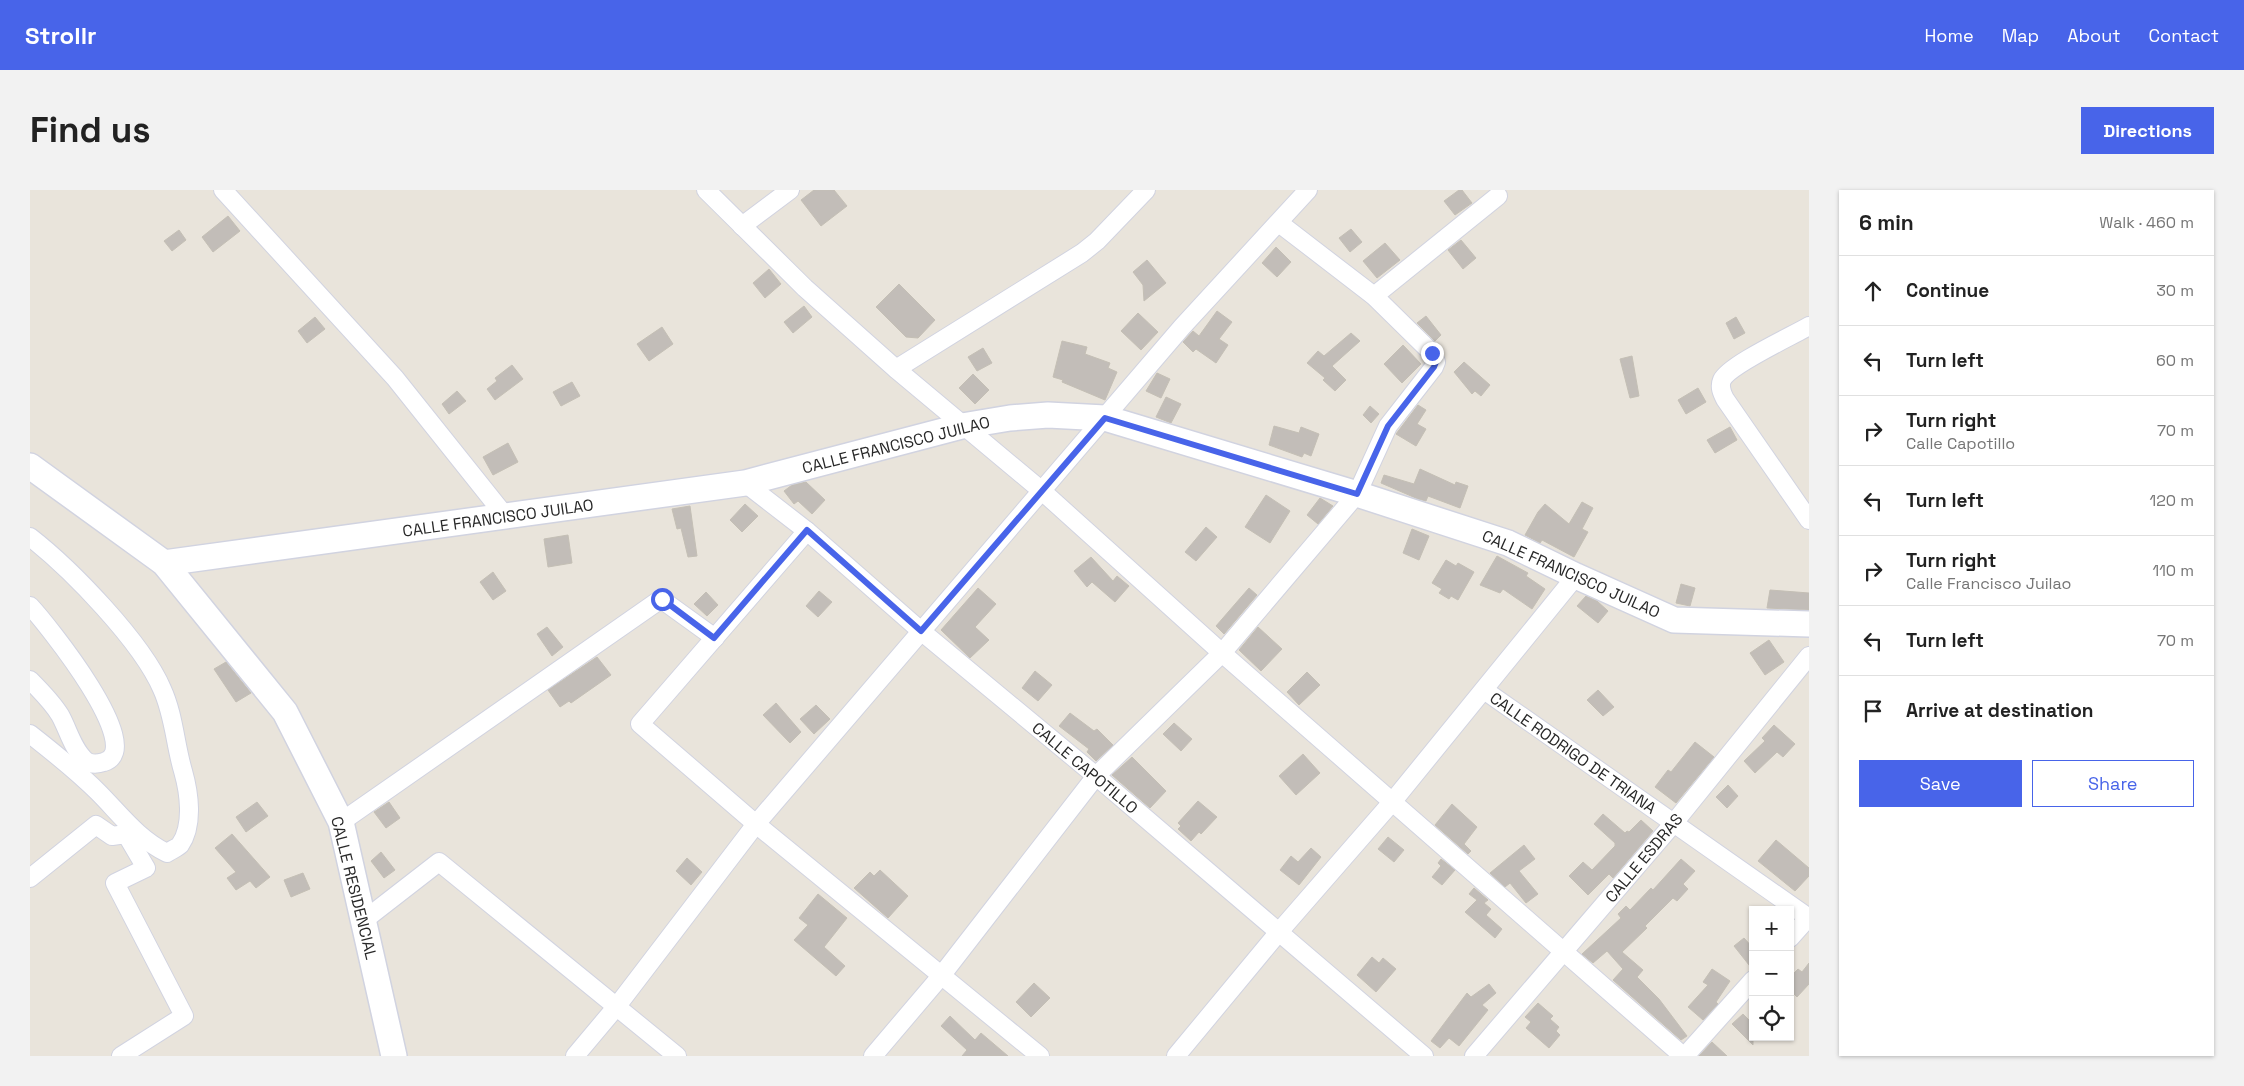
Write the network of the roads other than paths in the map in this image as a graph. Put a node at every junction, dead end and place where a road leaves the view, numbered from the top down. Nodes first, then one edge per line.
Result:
1 (223, 190) edge
2 (706, 190) edge
3 (790, 190) edge
4 (1146, 190) edge
5 (1308, 190) edge
6 (1498, 196) dead end
7 (1279, 223) junction
8 (742, 226) junction
9 (1374, 296) junction
10 (1809, 326) edge
11 (896, 369) junction
12 (1105, 418) junction
13 (962, 426) junction
14 (30, 466) edge
15 (745, 483) junction
16 (1042, 491) junction
17 (1357, 494) junction
18 (506, 517) junction
19 (1809, 520) edge
20 (807, 530) junction
21 (30, 537) edge
22 (164, 563) junction
23 (1576, 576) junction
24 (30, 606) edge
25 (1809, 624) edge
26 (921, 631) junction
27 (714, 638) junction
28 (1222, 653) junction
29 (1809, 656) edge
30 (30, 680) edge
31 (1484, 690) junction
32 (30, 734) edge
33 (1096, 776) junction
34 (1393, 800) junction
35 (341, 822) junction
36 (756, 824) junction
37 (1673, 824) junction
38 (30, 878) edge
39 (1809, 918) edge
40 (363, 921) junction
41 (1278, 933) junction
42 (1794, 934) edge
43 (1563, 953) junction
44 (941, 976) junction
45 (1749, 984) edge
46 (617, 1006) junction
47 (122, 1056) edge
48 (394, 1056) edge
49 (575, 1056) edge
50 (677, 1056) edge
51 (873, 1056) edge
52 (1040, 1056) edge
53 (1176, 1056) edge
54 (1424, 1056) edge
55 (1474, 1056) edge
56 (1684, 1056) edge

1 - 18 street
2 - 8 street
3 - 8 street
4 - 11 street
5 - 7 street
6 - 9 street
7 - 9 street
7 - 12 street
8 - 11 street
9 - 17 street
10 - 19 street
11 - 13 street
12 - 13 street, CALLE FRANCISCO JUILAO
12 - 16 street
12 - 17 street, CALLE FRANCISCO JUILAO
13 - 15 street, CALLE FRANCISCO JUILAO
13 - 16 street
14 - 22 street, CALLE RESIDENCIAL
15 - 18 street, CALLE FRANCISCO JUILAO
15 - 20 street, CALLE CAPOTILLO
16 - 26 street
16 - 28 street
17 - 23 street, CALLE FRANCISCO JUILAO
17 - 28 street
18 - 22 street, CALLE FRANCISCO JUILAO
20 - 26 street, CALLE CAPOTILLO
20 - 27 street
21 - 32 street
22 - 35 street, CALLE RESIDENCIAL
23 - 25 street, CALLE FRANCISCO JUILAO
23 - 31 street
24 - 30 street
26 - 33 street, CALLE CAPOTILLO
26 - 36 street
27 - 35 street
27 - 36 street
28 - 33 street
28 - 34 street
29 - 37 street, CALLE ESDRAS
31 - 34 street
31 - 37 street, CALLE RODRIGO DE TRIANA
33 - 41 street, CALLE CAPOTILLO
33 - 44 street
34 - 41 street
34 - 43 street
35 - 40 street, CALLE RESIDENCIAL
36 - 44 street
36 - 46 street
37 - 39 street, CALLE RODRIGO DE TRIANA
37 - 43 street, CALLE ESDRAS
38 - 47 street
39 - 42 street
40 - 46 street
40 - 48 street, CALLE RESIDENCIAL
41 - 53 street
41 - 54 street, CALLE CAPOTILLO
43 - 55 street, CALLE ESDRAS
43 - 56 street
44 - 51 street
44 - 52 street
45 - 56 street
46 - 49 street
46 - 50 street

